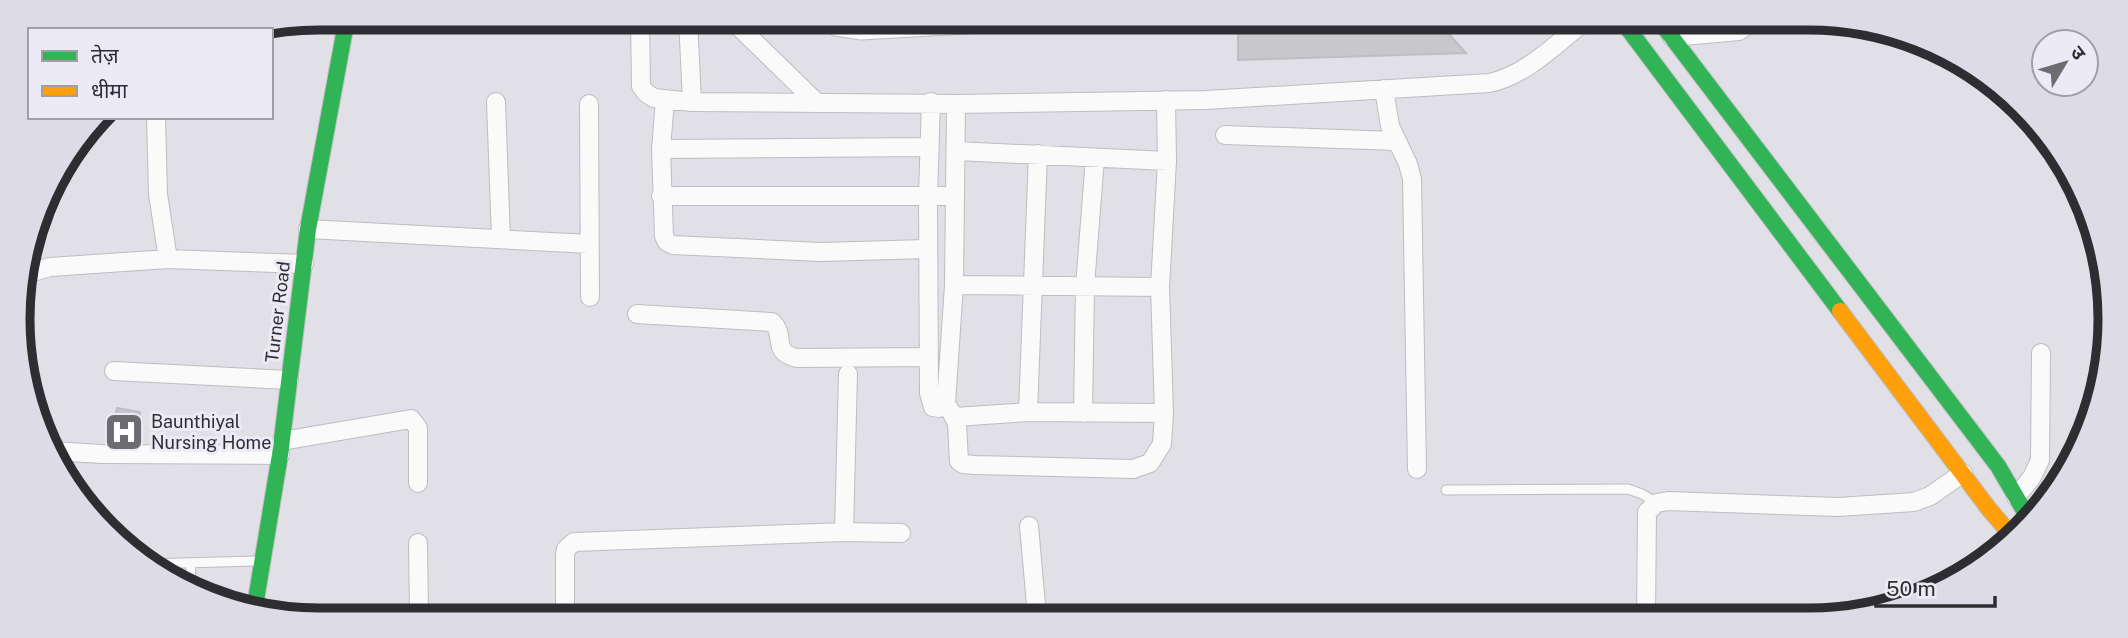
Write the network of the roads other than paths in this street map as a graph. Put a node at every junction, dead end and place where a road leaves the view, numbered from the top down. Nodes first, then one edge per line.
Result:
1 (345, 30) edge
2 (640, 30) edge
3 (689, 30) edge
4 (742, 30) edge
5 (832, 30) edge
6 (948, 30) edge
7 (1574, 30) edge
8 (1629, 30) edge
9 (1648, 30) edge
10 (1666, 30) edge
11 (1741, 30) edge
12 (1384, 89) junction
13 (665, 100) junction
14 (1166, 100) junction
15 (496, 102) dead end
16 (692, 102) junction
17 (816, 102) junction
18 (931, 102) junction
19 (589, 104) dead end
20 (956, 104) junction
21 (156, 119) edge
22 (1225, 135) dead end
23 (1396, 141) junction
24 (930, 147) junction
25 (660, 149) junction
26 (956, 151) junction
27 (1038, 153) junction
28 (1095, 158) junction
29 (1167, 161) junction
30 (661, 196) junction
31 (928, 196) junction
32 (955, 196) junction
33 (308, 229) junction
34 (501, 239) junction
35 (589, 244) junction
36 (927, 249) junction
37 (168, 259) junction
38 (304, 264) junction
39 (34, 272) edge
40 (1033, 285) junction
41 (1085, 286) junction
42 (1160, 287) junction
43 (952, 293) junction
44 (590, 297) dead end
45 (927, 301) junction
46 (637, 314) dead end
47 (2041, 353) dead end
48 (928, 357) junction
49 (114, 371) dead end
50 (848, 374) dead end
51 (289, 380) junction
52 (951, 410) junction
53 (1028, 412) junction
54 (1083, 413) junction
55 (1164, 413) junction
56 (281, 448) junction
57 (62, 452) edge
58 (1417, 468) dead end
59 (1963, 473) junction
60 (418, 483) dead end
61 (1446, 490) dead end
62 (2016, 497) junction
63 (1657, 503) junction
64 (2024, 512) edge
65 (1029, 526) dead end
66 (2011, 527) edge
67 (2007, 530) edge
68 (844, 532) junction
69 (901, 533) dead end
70 (418, 542) dead end
71 (263, 561) junction
72 (191, 563) junction
73 (164, 564) edge
74 (190, 578) edge
75 (256, 601) edge
76 (419, 608) edge
77 (565, 608) edge
78 (1037, 608) edge
79 (1647, 608) edge

1 - 33 main road, Turner Road
2 - 13 street
3 - 16 street
4 - 17 street
5 - 6 lane
7 - 12 street
8 - 59 main road
9 - 66 main road
10 - 11 street
10 - 62 main road
12 - 14 street
12 - 23 street
13 - 16 street
13 - 25 street
14 - 20 street
14 - 29 street
15 - 34 street
16 - 17 street
17 - 18 street
18 - 20 street
18 - 24 street
19 - 35 street
20 - 26 street
21 - 37 street
22 - 23 street
23 - 58 street
24 - 25 street
24 - 31 street
25 - 30 street
26 - 27 street
26 - 32 street
27 - 28 street
27 - 40 street
28 - 29 street
28 - 41 street
29 - 42 street
30 - 31 street
30 - 36 street
31 - 32 street
31 - 36 street
32 - 43 street
33 - 34 street
33 - 38 main road, Turner Road
34 - 35 street
35 - 44 street
36 - 45 street
37 - 38 street
37 - 39 street
38 - 51 main road, Turner Road
40 - 41 street
40 - 43 street
40 - 53 street
41 - 42 street
41 - 54 street
42 - 55 street
43 - 45 street
43 - 52 street
45 - 48 street
46 - 48 street
47 - 62 street
48 - 52 street
49 - 51 street
50 - 68 street
51 - 56 main road, Turner Road
52 - 53 street
52 - 55 street
53 - 54 street
54 - 55 street
56 - 57 street
56 - 60 street
56 - 71 main road, Turner Road
59 - 63 street
59 - 67 main road
61 - 63 lane
62 - 64 main road
63 - 79 street
65 - 78 street
68 - 69 street
68 - 77 street
70 - 76 street
71 - 72 lane
71 - 75 main road, Turner Road
72 - 73 lane
72 - 74 lane

